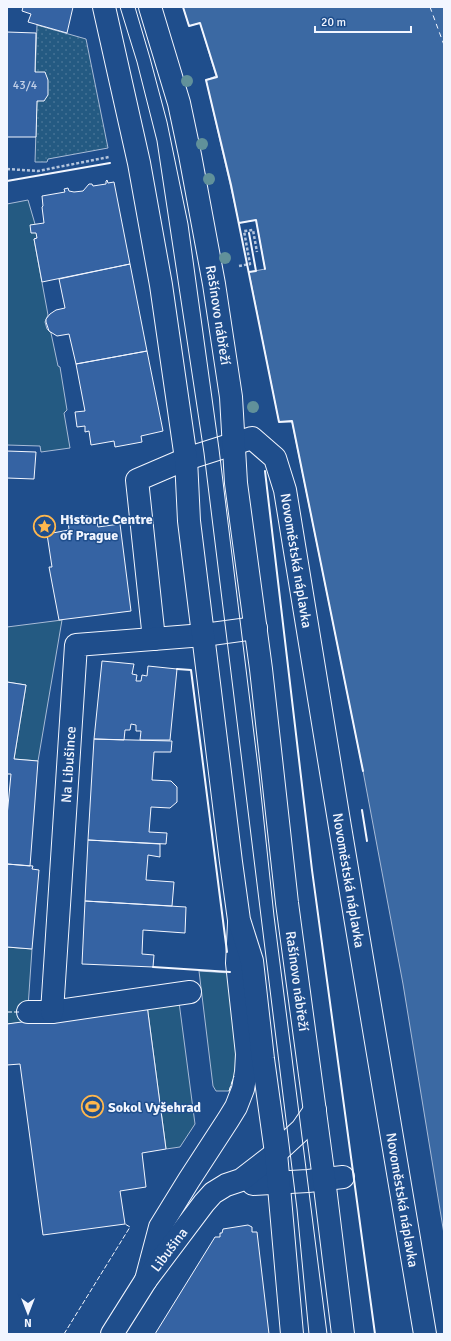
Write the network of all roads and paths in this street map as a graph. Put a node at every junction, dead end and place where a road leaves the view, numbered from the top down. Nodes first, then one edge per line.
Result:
1 (104, 7) edge
2 (150, 7) edge
3 (116, 155) dead end
4 (7, 169) edge
5 (257, 252) dead end
6 (233, 268) dead end
7 (243, 441) junction
8 (195, 456) junction
9 (256, 628) junction
10 (204, 635) junction
11 (154, 639) junction
12 (239, 920) junction
13 (190, 992) dead end
14 (28, 1012) dead end
15 (52, 1012) junction
16 (315, 1110) junction
17 (276, 1152) junction
18 (334, 1178) junction
19 (247, 1182) junction
20 (279, 1183) junction
21 (281, 1205) junction
22 (146, 1280) junction
23 (112, 1334) edge
24 (292, 1334) edge
25 (343, 1334) edge
26 (426, 1334) edge

1 - 8 main road
2 - 7 main road, Rašínovo nábřeží
3 - 4 path
5 - 6 path
7 - 8 main road
7 - 9 main road, Rašínovo nábřeží
7 - 26 main road, Novoměstská náplavka
8 - 10 main road
8 - 11 main road
9 - 10 main road
9 - 16 main road, Rašínovo nábřeží
10 - 11 main road, Na Libušince
10 - 12 main road
11 - 15 main road, Na Libušince
12 - 17 main road
12 - 22 main road
13 - 15 main road
14 - 15 main road
16 - 17 main road
16 - 18 main road, Rašínovo nábřeží
17 - 19 main road
17 - 20 main road
18 - 20 main road
18 - 25 main road, Rašínovo nábřeží
19 - 20 main road
19 - 21 main road
19 - 22 main road, Libušina
20 - 21 main road
21 - 24 main road
22 - 23 main road, Libušina

